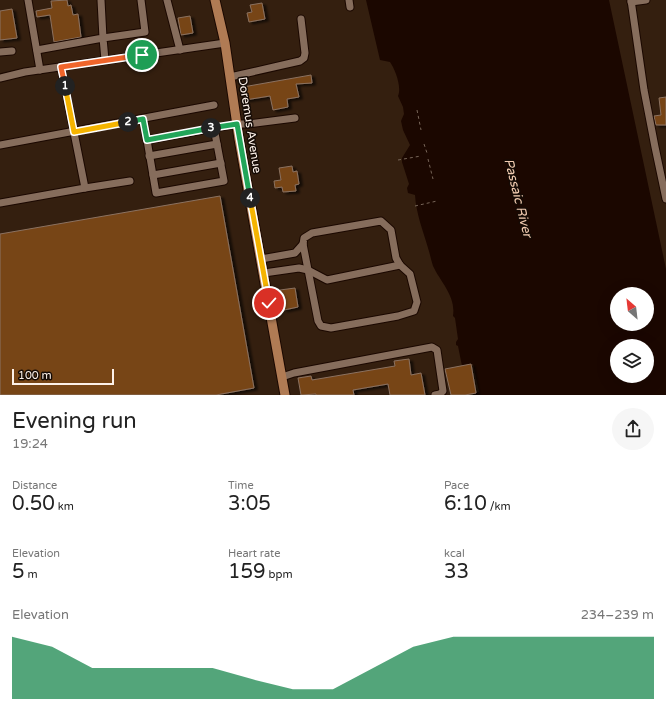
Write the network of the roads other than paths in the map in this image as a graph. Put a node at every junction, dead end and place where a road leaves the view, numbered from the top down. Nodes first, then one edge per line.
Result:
1 (28, 0) edge
2 (101, 0) edge
3 (141, 0) edge
4 (167, 0) edge
5 (216, 0) edge
6 (646, 0) edge
7 (631, 1) edge
8 (301, 19) dead end
9 (103, 38) junction
10 (225, 43) junction
11 (37, 50) junction
12 (180, 50) junction
13 (12, 51) dead end
14 (0, 52) edge
15 (105, 60) junction
16 (61, 67) junction
17 (40, 70) junction
18 (230, 77) junction
19 (0, 78) edge
20 (214, 105) dead end
21 (295, 118) dead end
22 (143, 119) junction
23 (237, 124) junction
24 (214, 128) junction
25 (74, 132) junction
26 (147, 140) junction
27 (217, 144) junction
28 (0, 145) edge
29 (150, 156) junction
30 (221, 164) junction
31 (153, 175) junction
32 (130, 181) dead end
33 (85, 188) junction
34 (666, 199) edge
35 (0, 203) edge
36 (303, 244) junction
37 (261, 259) junction
38 (400, 264) junction
39 (308, 270) junction
40 (264, 273) junction
41 (282, 377) junction
42 (285, 395) edge
43 (435, 395) edge

1 - 11 street
2 - 9 street
3 - 9 street
4 - 12 street
5 - 10 main road, Doremus Avenue
6 - 7 street
7 - 34 street
8 - 18 street
9 - 11 street
9 - 15 street
10 - 12 street
10 - 18 main road, Doremus Avenue
11 - 17 street
12 - 15 street
13 - 14 street
15 - 16 street
16 - 17 street
16 - 25 street
17 - 19 street
18 - 23 main road, Doremus Avenue
20 - 22 street
21 - 23 street
22 - 25 street
22 - 26 street
23 - 24 street
23 - 37 main road, Doremus Avenue
24 - 26 street
24 - 27 street
25 - 28 street
25 - 33 street
26 - 29 street
27 - 29 street
27 - 30 street
29 - 31 street
30 - 31 street
30 - 31 street
32 - 33 street
33 - 35 street
36 - 37 street
36 - 38 street
36 - 39 street
37 - 40 main road, Doremus Avenue
38 - 39 street
38 - 39 street
39 - 40 street
40 - 41 main road, Doremus Avenue
41 - 42 main road, Doremus Avenue
41 - 43 street

